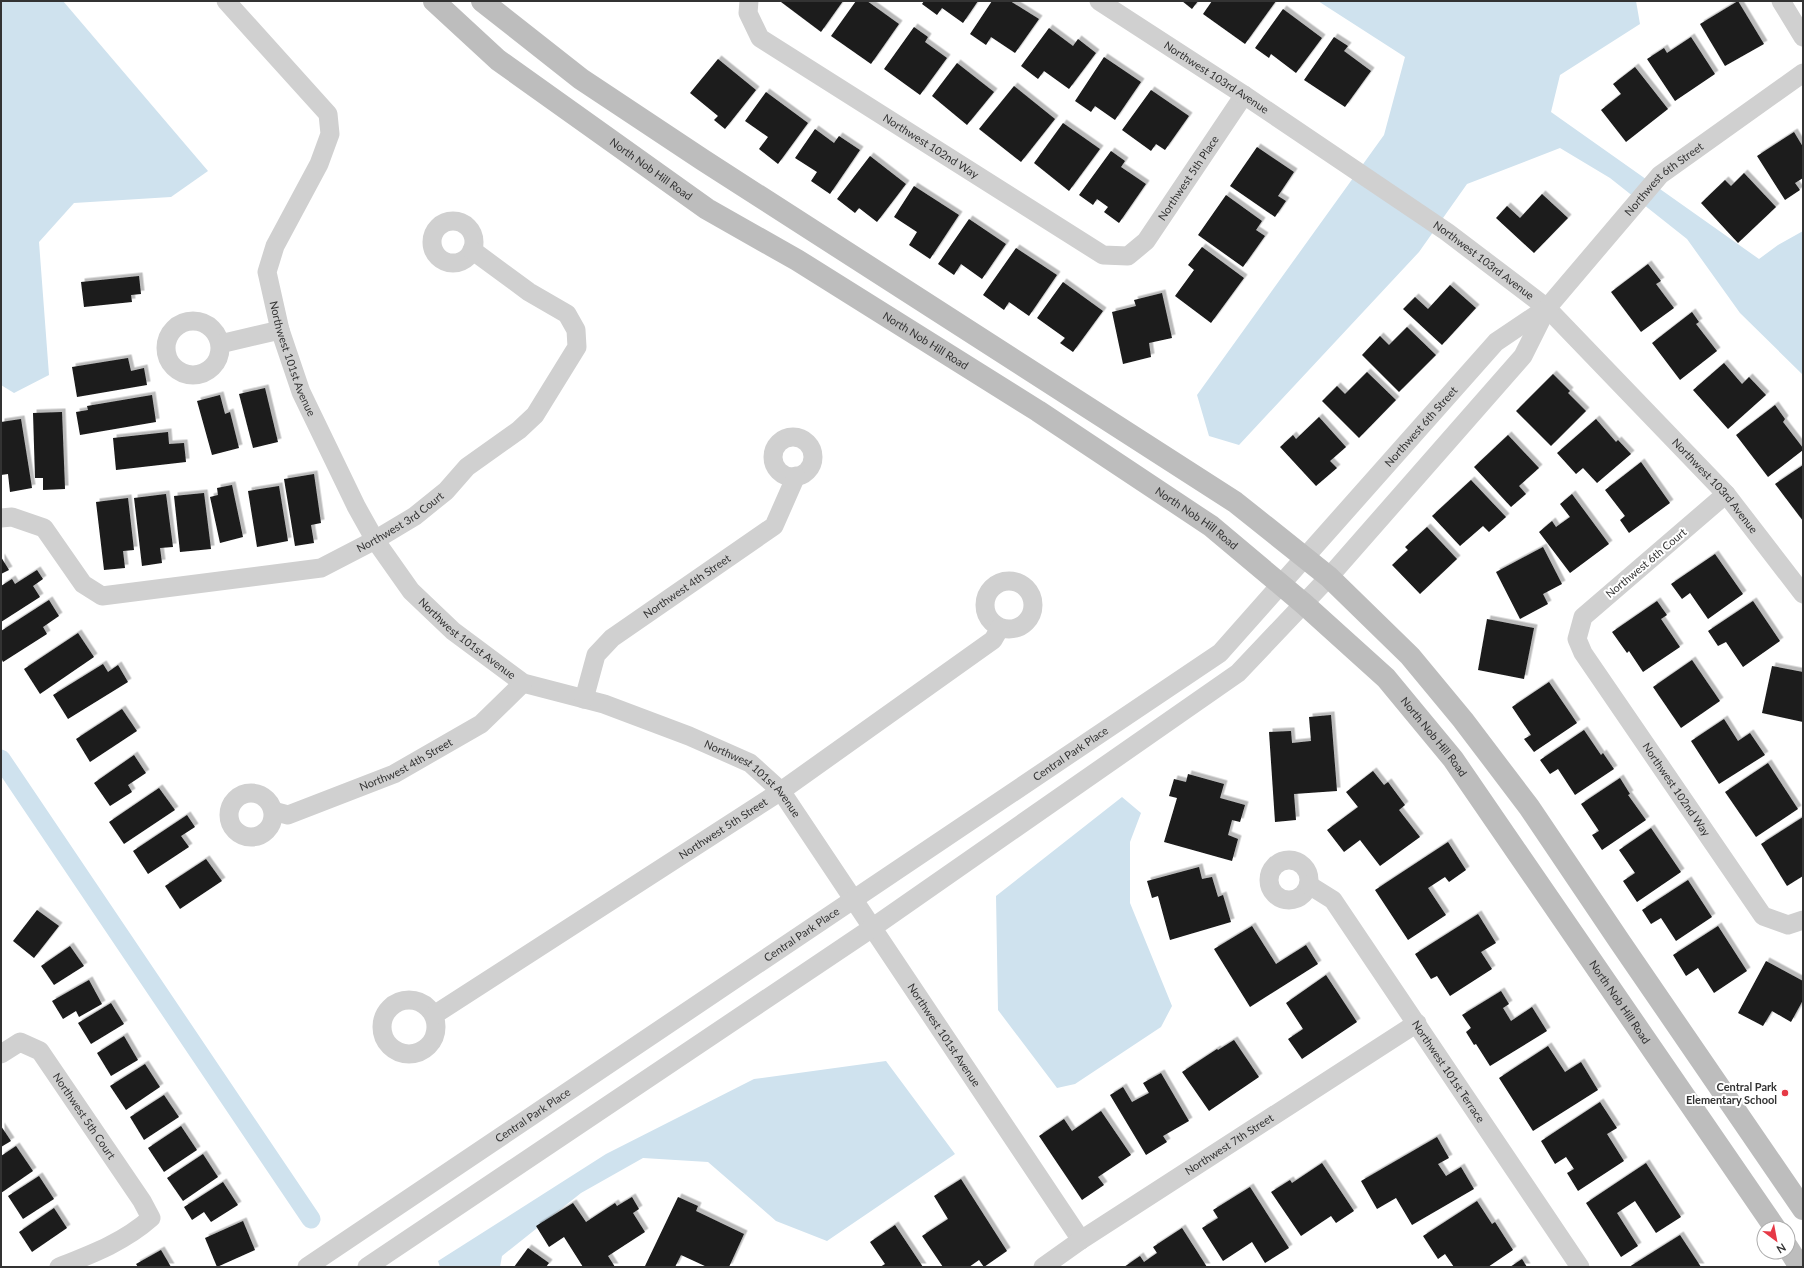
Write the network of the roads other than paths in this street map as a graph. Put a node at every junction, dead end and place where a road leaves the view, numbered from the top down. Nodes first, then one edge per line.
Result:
1 (226, 1) edge
2 (434, 1) edge
3 (482, 1) edge
4 (1099, 1) edge
5 (1781, 1) edge
6 (749, 7) edge
7 (1803, 37) edge
8 (1803, 73) edge
9 (1244, 95) junction
10 (472, 250) dead end
11 (1128, 256) joint
12 (1547, 308) junction
13 (280, 330) junction
14 (220, 344) dead end
15 (796, 476) dead end
16 (1726, 494) junction
17 (1, 518) edge
18 (375, 540) junction
19 (1306, 557) junction
20 (1329, 577) junction
21 (1281, 585) junction
22 (1803, 594) edge
23 (1304, 604) junction
24 (1000, 628) dead end
25 (1578, 639) joint
26 (523, 683) junction
27 (584, 698) junction
28 (781, 791) junction
29 (273, 811) dead end
30 (1310, 884) dead end
31 (853, 900) junction
32 (1796, 923) edge
33 (872, 928) junction
34 (434, 1015) dead end
35 (1417, 1023) junction
36 (1, 1054) edge
37 (1803, 1209) edge
38 (1770, 1220) edge
39 (1081, 1240) junction
40 (59, 1267) edge
41 (307, 1267) edge
42 (367, 1267) edge
43 (1043, 1267) edge
44 (1580, 1267) edge

1 - 13 street, Northwest 101st Avenue
2 - 21 main road, North Nob Hill Road
3 - 19 main road
4 - 9 street, Northwest 103rd Avenue
5 - 7 street
6 - 11 street, Northwest 102nd Way
8 - 12 street, Northwest 6th Street
9 - 11 street, Northwest 5th Place
9 - 12 street, Northwest 103rd Avenue
10 - 18 street, Northwest 3rd Court
12 - 16 street, Northwest 103rd Avenue
12 - 19 street, Northwest 6th Street
12 - 20 street, Northwest 6th Street
13 - 14 street
13 - 18 street, Northwest 101st Avenue
15 - 27 street, Northwest 4th Street
16 - 22 street, Northwest 103rd Avenue
16 - 25 street, Northwest 6th Court
17 - 18 street, Northwest 3rd Court
18 - 26 street, Northwest 101st Avenue
19 - 20 main road
19 - 21 street, Northwest 6th Street
20 - 23 street, Northwest 6th Street
20 - 37 main road
21 - 23 main road, North Nob Hill Road
21 - 31 street, Central Park Place
23 - 33 street
23 - 38 main road, North Nob Hill Road
24 - 28 street, Northwest 5th Street
25 - 32 street, Northwest 102nd Way
26 - 27 street, Northwest 101st Avenue
26 - 29 street, Northwest 4th Street
27 - 28 street, Northwest 101st Avenue
28 - 31 street, Northwest 101st Avenue
28 - 34 street, Northwest 5th Street
30 - 35 street, Northwest 101st Terrace
31 - 33 street, Northwest 101st Avenue
31 - 41 street, Central Park Place
33 - 39 street, Northwest 101st Avenue
33 - 42 street
35 - 39 street, Northwest 7th Street
35 - 44 street, Northwest 101st Terrace
36 - 40 street, Northwest 5th Court
39 - 43 street, Northwest 7th Street

